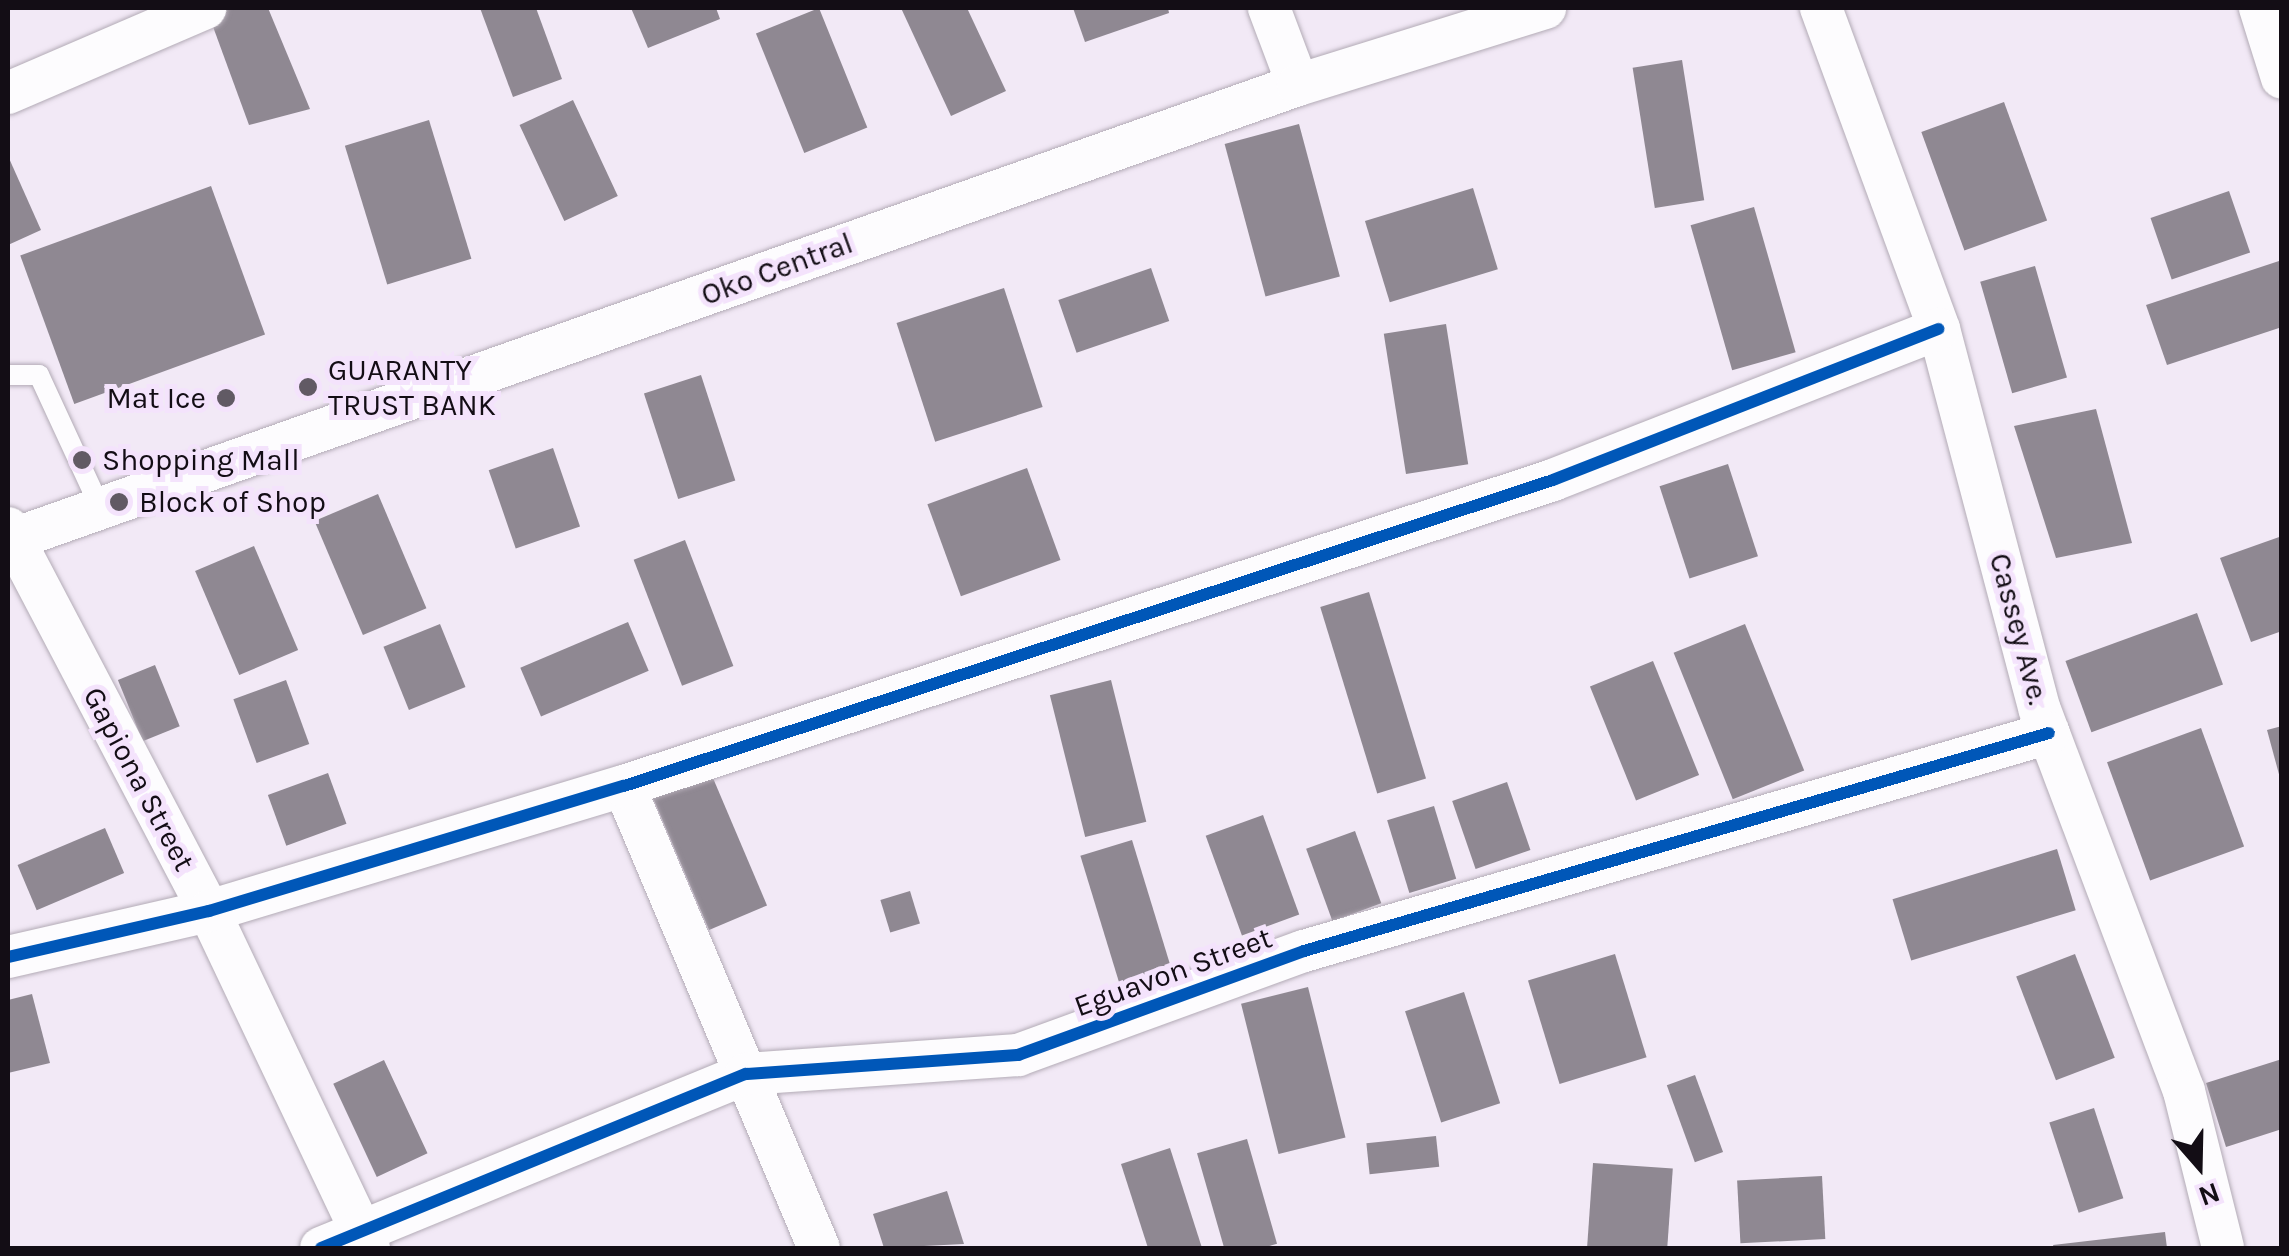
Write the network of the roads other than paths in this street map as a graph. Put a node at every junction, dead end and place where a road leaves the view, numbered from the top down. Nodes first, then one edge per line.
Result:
1 (206, 8) edge
2 (1269, 8) edge
3 (1545, 8) edge
4 (1821, 8) edge
5 (2260, 8) edge
6 (2282, 78) edge
7 (1298, 85) junction
8 (8, 94) edge
9 (1939, 328) junction
10 (8, 374) edge
11 (101, 509) junction
12 (9, 536) edge
13 (2049, 733) junction
14 (624, 786) junction
15 (210, 911) junction
16 (8, 956) edge
17 (746, 1074) junction
18 (366, 1242) edge
19 (321, 1248) edge
20 (819, 1248) edge
21 (2223, 1248) edge

1 - 8 street
2 - 7 street
3 - 7 street, Oko Central
4 - 9 street, Cassey Ave.
5 - 6 street
7 - 11 street, Oko Central
9 - 13 street, Cassey Ave.
9 - 14 street
10 - 11 lane
11 - 12 street, Oko Central
12 - 15 street, Gapiona Street
13 - 17 street, Eguavon Street
13 - 21 street, Cassey Ave.
14 - 15 street
14 - 17 street
15 - 16 street
15 - 18 street, Gapiona Street
17 - 18 street, Eguavon Street
17 - 20 street
18 - 19 street, Eguavon Street

